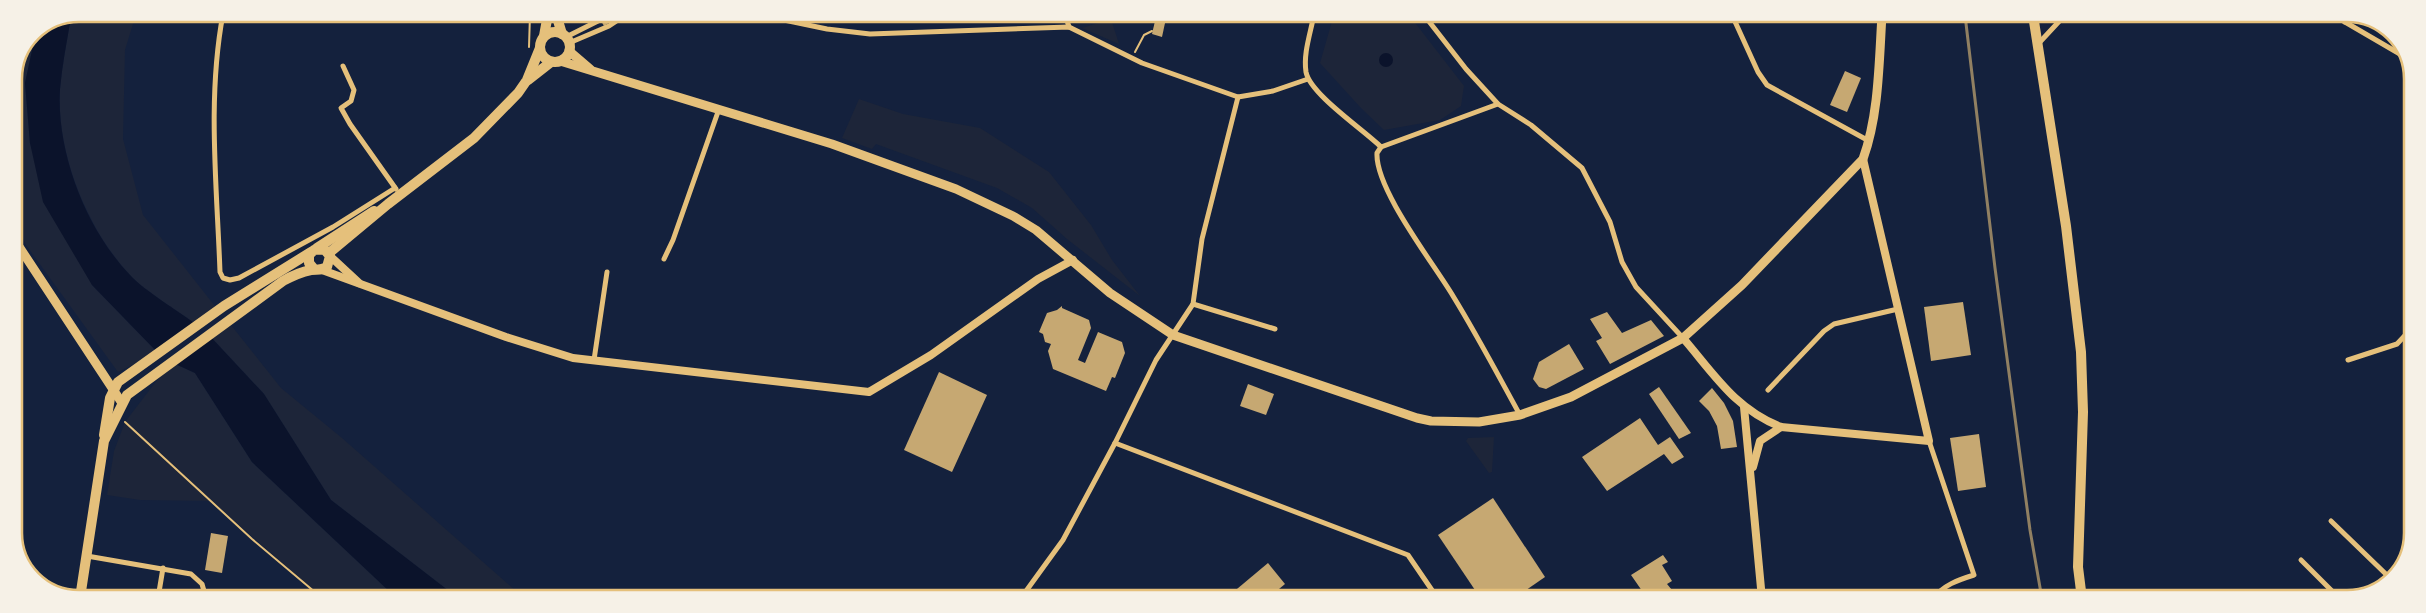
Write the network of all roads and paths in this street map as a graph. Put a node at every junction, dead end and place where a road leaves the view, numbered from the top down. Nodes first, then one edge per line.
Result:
1 (222, 22) edge
2 (530, 22) edge
3 (547, 22) edge
4 (559, 22) edge
5 (597, 22) edge
6 (615, 22) edge
7 (753, 22) edge
8 (793, 22) edge
9 (1067, 22) edge
10 (1312, 22) edge
11 (1430, 22) edge
12 (1735, 22) edge
13 (1882, 22) edge
14 (2034, 22) edge
15 (2058, 22) edge
16 (2345, 22) edge
17 (758, 23) dead end
18 (1069, 27) junction
19 (1152, 31) dead end
20 (544, 36) junction
21 (567, 41) junction
22 (2038, 44) junction
23 (540, 48) junction
24 (2396, 52) edge
25 (529, 53) dead end
26 (1132, 58) junction
27 (555, 61) junction
28 (343, 66) dead end
29 (592, 71) junction
30 (1308, 79) junction
31 (527, 80) junction
32 (1238, 97) junction
33 (1498, 104) junction
34 (719, 108) junction
35 (1869, 141) junction
36 (1381, 148) junction
37 (1863, 159) junction
38 (398, 191) junction
39 (388, 204) junction
40 (314, 250) junction
41 (22, 251) edge
42 (330, 255) junction
43 (664, 259) dead end
44 (1073, 260) junction
45 (318, 270) junction
46 (607, 272) dead end
47 (362, 286) junction
48 (1193, 304) junction
49 (1898, 309) junction
50 (1275, 329) dead end
51 (1173, 335) junction
52 (2404, 337) edge
53 (1683, 338) junction
54 (594, 360) junction
55 (2348, 360) dead end
56 (116, 386) junction
57 (1768, 390) dead end
58 (125, 399) junction
59 (1744, 407) junction
60 (1520, 415) junction
61 (125, 422) dead end
62 (1781, 426) junction
63 (104, 441) junction
64 (1928, 441) junction
65 (1115, 443) junction
66 (1751, 476) junction
67 (2331, 521) dead end
68 (86, 556) junction
69 (2301, 560) dead end
70 (163, 568) junction
71 (2386, 574) edge
72 (81, 590) edge
73 (159, 590) edge
74 (204, 590) edge
75 (313, 590) edge
76 (1027, 590) edge
77 (1432, 590) edge
78 (1761, 590) edge
79 (1942, 590) edge
80 (2081, 590) edge
81 (2331, 590) edge

1 - 38 street
2 - 25 path
3 - 20 main road
4 - 21 main road
5 - 21 street
6 - 21 street
7 - 17 path
8 - 18 street
9 - 18 street
10 - 30 street
11 - 33 street
12 - 35 street
13 - 35 main road
14 - 22 main road
15 - 22 street
16 - 24 street
18 - 26 street
19 - 26 path
20 - 21 main road
20 - 23 main road
21 - 27 main road
21 - 29 main road
22 - 80 main road
23 - 27 main road
23 - 31 main road
26 - 32 street
27 - 29 main road
27 - 31 main road
28 - 38 street
29 - 34 main road
30 - 32 street
30 - 36 street
31 - 38 main road
32 - 48 street
33 - 36 street
33 - 53 street
34 - 43 street
34 - 44 main road
35 - 37 main road
36 - 60 street
37 - 49 street
37 - 53 main road
38 - 39 main road
39 - 40 main road
39 - 42 main road
40 - 42 main road
40 - 45 main road
40 - 56 main road
41 - 56 main road
42 - 45 main road
42 - 47 street
44 - 51 main road
44 - 54 street
45 - 47 street
45 - 58 main road
46 - 54 street
47 - 54 street
48 - 50 street
48 - 51 street
49 - 57 street
49 - 64 street
51 - 60 main road
51 - 65 street
52 - 55 street
53 - 59 street
53 - 60 main road
56 - 58 main road
56 - 63 main road
58 - 63 main road
59 - 62 street
59 - 66 street
61 - 75 path
62 - 64 street
62 - 66 street
63 - 68 main road
64 - 79 street
65 - 76 street
65 - 77 street
66 - 78 street
67 - 71 street
68 - 70 street
68 - 72 main road
69 - 81 street
70 - 73 street
70 - 74 street

